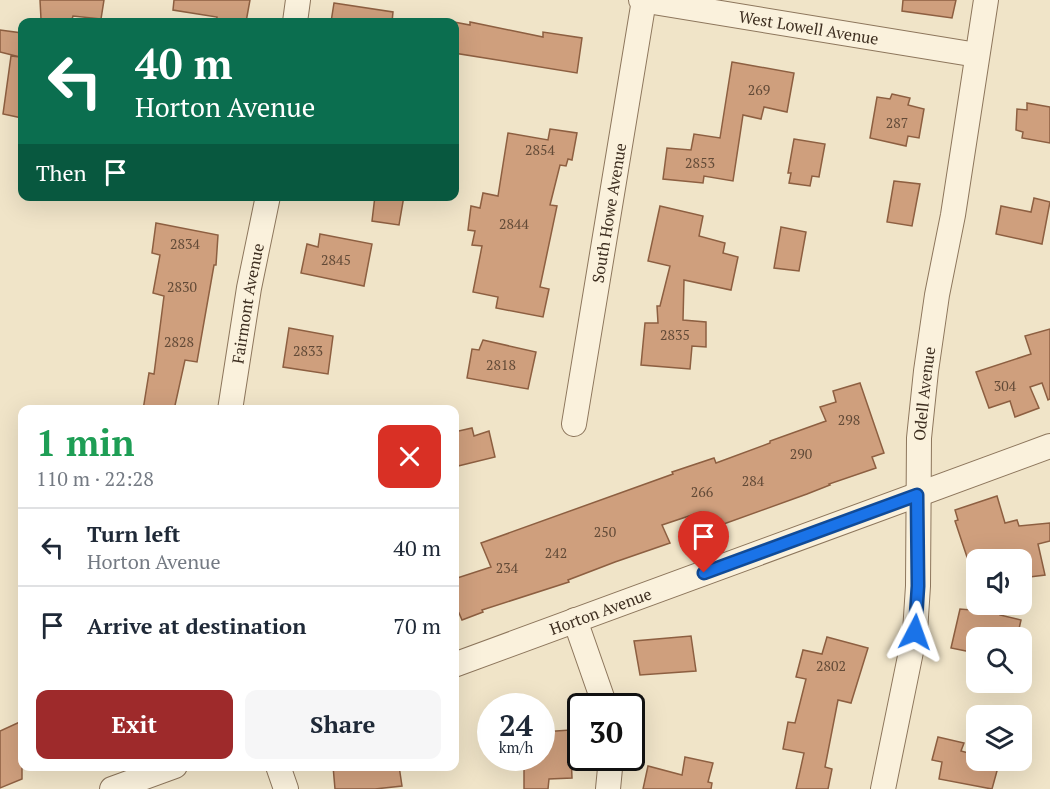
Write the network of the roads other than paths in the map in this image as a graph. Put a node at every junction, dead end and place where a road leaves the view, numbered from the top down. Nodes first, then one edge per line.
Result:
1 (298, 0) edge
2 (643, 0) edge
3 (986, 0) edge
4 (296, 18) edge
5 (977, 56) junction
6 (267, 201) edge
7 (231, 405) edge
8 (574, 424) dead end
9 (1050, 446) edge
10 (917, 495) junction
11 (575, 620) junction
12 (459, 663) edge
13 (600, 693) edge
14 (161, 771) edge
15 (280, 771) edge
16 (610, 771) edge
17 (112, 789) edge
18 (286, 789) edge
19 (608, 789) edge
20 (883, 789) edge

1 - 4 street
2 - 5 street, West Lowell Avenue
2 - 8 street, South Howe Avenue
3 - 5 street, Odell Avenue
5 - 10 street, Odell Avenue
6 - 7 street, Fairmont Avenue
9 - 10 street, Horton Avenue
10 - 11 street, Horton Avenue
10 - 20 street, Odell Avenue
11 - 12 street, Horton Avenue
11 - 13 street
14 - 17 street
15 - 18 street
16 - 19 street

